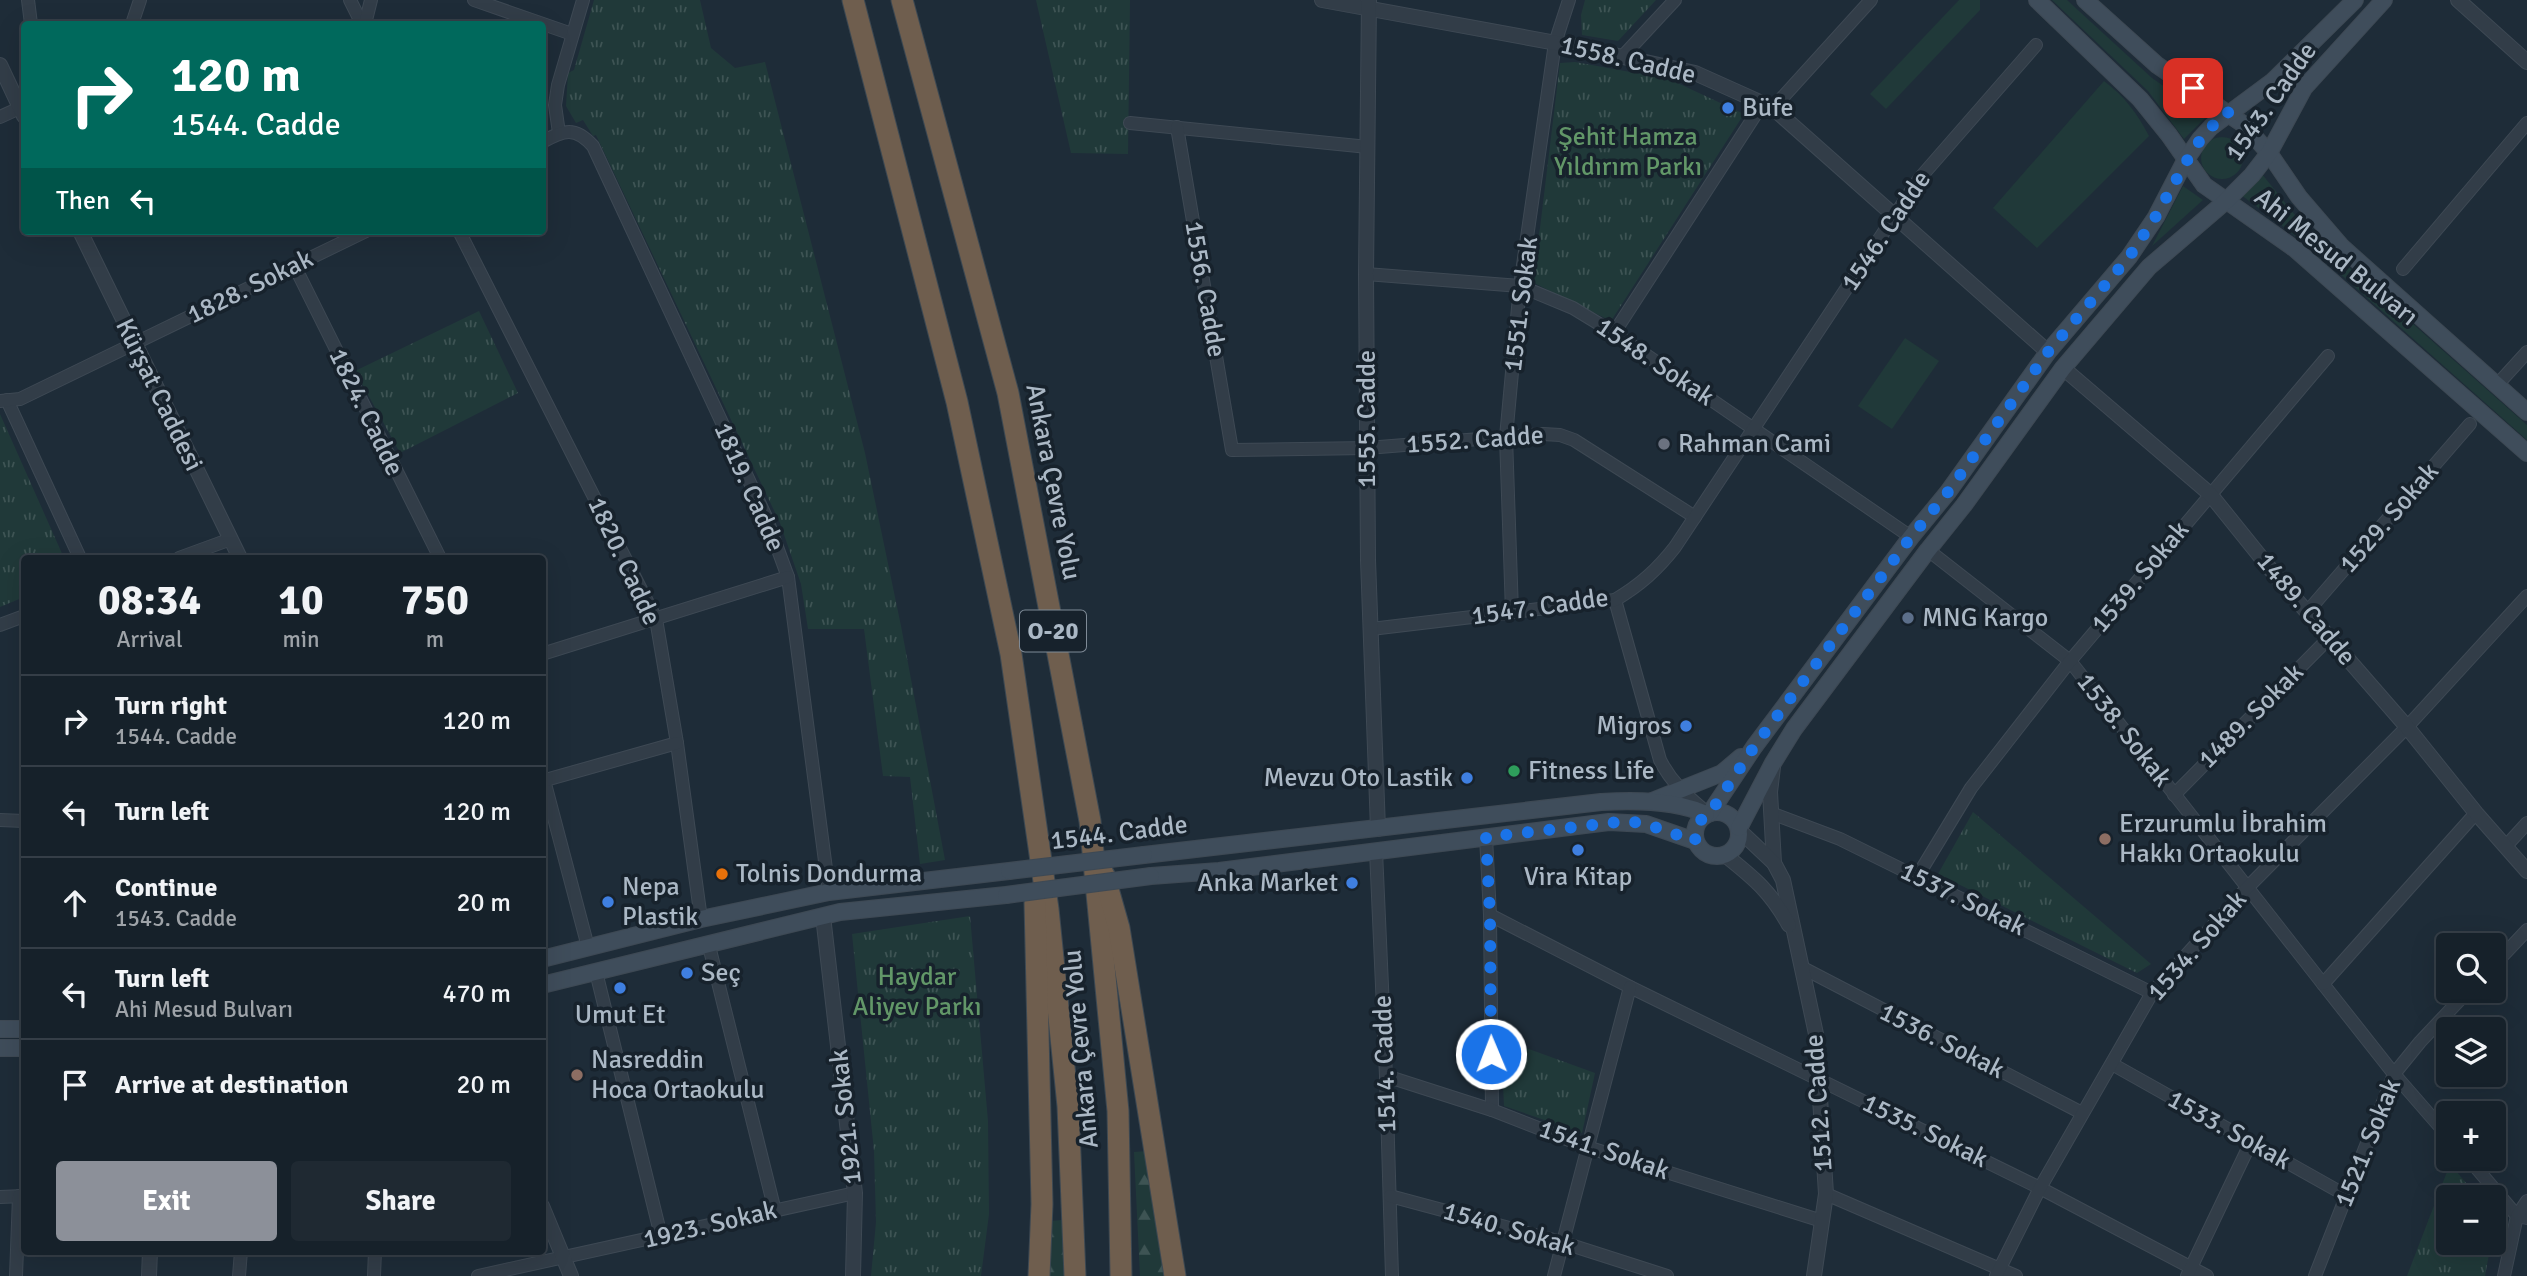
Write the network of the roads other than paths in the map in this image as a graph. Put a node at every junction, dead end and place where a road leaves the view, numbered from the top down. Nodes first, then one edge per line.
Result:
1 (28, 0) edge
2 (140, 0) edge
3 (350, 0) edge
4 (371, 0) edge
5 (474, 0) edge
6 (583, 0) edge
7 (853, 0) edge
8 (902, 0) edge
9 (1322, 0) edge
10 (1569, 0) edge
11 (1675, 0) edge
12 (1871, 0) edge
13 (2037, 0) edge
14 (2085, 0) edge
15 (2355, 0) edge
16 (2384, 0) edge
17 (2458, 0) edge
18 (1369, 4) edge
19 (31, 21) edge
20 (132, 21) edge
21 (362, 21) edge
22 (365, 21) edge
23 (535, 21) edge
24 (546, 25) edge
25 (572, 34) junction
26 (1555, 43) junction
27 (2036, 45) dead end
28 (1623, 56) junction
29 (2527, 62) edge
30 (0, 65) edge
31 (21, 106) edge
32 (1768, 106) junction
33 (21, 111) edge
34 (2229, 113) junction
35 (0, 117) edge
36 (1130, 123) dead end
37 (2527, 123) edge
38 (1177, 127) junction
39 (558, 133) junction
40 (546, 140) edge
41 (1368, 147) junction
42 (2269, 153) junction
43 (2185, 161) junction
44 (2227, 201) junction
45 (1894, 217) junction
46 (82, 235) edge
47 (357, 235) edge
48 (461, 235) edge
49 (293, 265) junction
50 (2403, 269) dead end
51 (1366, 274) junction
52 (1520, 286) junction
53 (1614, 333) junction
54 (134, 345) junction
55 (2048, 352) junction
56 (2527, 352) edge
57 (2328, 356) dead end
58 (2063, 368) junction
59 (2497, 385) junction
60 (4, 401) edge
61 (2527, 412) edge
62 (2470, 424) dead end
63 (1753, 430) junction
64 (1506, 437) junction
65 (1367, 448) junction
66 (1232, 450) joint
67 (2527, 453) edge
68 (2210, 494) junction
69 (1695, 517) junction
70 (1911, 537) junction
71 (231, 539) junction
72 (1928, 550) junction
73 (79, 555) edge
74 (187, 555) edge
75 (239, 555) edge
76 (438, 555) edge
77 (788, 577) junction
78 (2527, 596) edge
79 (1615, 600) junction
80 (2308, 611) junction
81 (1512, 612) junction
82 (21, 617) edge
83 (656, 619) junction
84 (0, 625) edge
85 (1371, 629) junction
86 (2329, 638) junction
87 (546, 653) edge
88 (2070, 661) junction
89 (2407, 727) junction
90 (677, 743) junction
91 (1754, 747) junction
92 (1773, 763) junction
93 (546, 780) edge
94 (1681, 791) junction
95 (546, 792) edge
96 (2174, 794) junction
97 (1648, 802) junction
98 (1032, 806) junction
99 (1708, 813) junction
100 (1770, 813) junction
101 (2476, 813) junction
102 (0, 820) edge
103 (21, 821) edge
104 (1090, 821) junction
105 (2527, 823) edge
106 (1378, 829) junction
107 (1739, 829) junction
108 (1486, 837) junction
109 (1695, 841) junction
110 (2506, 846) junction
111 (1376, 851) junction
112 (1725, 855) junction
113 (1774, 863) junction
114 (2527, 872) edge
115 (1917, 877) junction
116 (2247, 888) junction
117 (830, 892) junction
118 (1490, 915) junction
119 (824, 916) junction
120 (701, 919) junction
121 (2527, 930) edge
122 (1793, 932) junction
123 (709, 946) junction
124 (588, 947) junction
125 (2506, 952) edge
126 (546, 958) edge
127 (1803, 968) junction
128 (596, 972) junction
129 (546, 984) edge
130 (2323, 984) junction
131 (1630, 987) junction
132 (2152, 993) junction
133 (2457, 1003) edge
134 (0, 1029) edge
135 (21, 1029) edge
136 (0, 1048) edge
137 (21, 1048) edge
138 (2112, 1064) junction
139 (2394, 1074) junction
140 (1386, 1076) junction
141 (1819, 1079) junction
142 (1492, 1110) junction
143 (2082, 1113) junction
144 (2436, 1122) edge
145 (2251, 1142) junction
146 (1587, 1147) junction
147 (2480, 1171) edge
148 (2040, 1188) junction
149 (855, 1193) junction
150 (1826, 1194) junction
151 (21, 1196) edge
152 (1390, 1196) junction
153 (2347, 1196) junction
154 (0, 1197) edge
155 (2527, 1201) edge
156 (21, 1209) edge
157 (775, 1211) junction
158 (546, 1215) edge
159 (2522, 1217) edge
160 (1822, 1221) junction
161 (661, 1236) junction
162 (1561, 1242) junction
163 (150, 1255) edge
164 (241, 1255) edge
165 (375, 1255) edge
166 (564, 1258) junction
167 (1998, 1272) edge
168 (2189, 1272) edge
169 (16, 1276) edge
170 (149, 1276) edge
171 (239, 1276) edge
172 (374, 1276) edge
173 (478, 1276) edge
174 (572, 1276) edge
175 (853, 1276) edge
176 (1039, 1276) edge
177 (1075, 1276) edge
178 (1121, 1276) edge
179 (1175, 1276) edge
180 (1392, 1276) edge
181 (1554, 1276) edge
182 (1667, 1276) edge
183 (1814, 1276) edge
184 (2016, 1276) edge
185 (2207, 1276) edge
186 (2315, 1276) edge
187 (2504, 1276) edge

1 - 19 street
2 - 20 street
3 - 21 street
4 - 22 street
5 - 23 street
6 - 25 street
7 - 98 highway, Ankara Çevre Yolu / O-20
8 - 104 highway, Ankara Çevre Yolu / O-20
9 - 18 street, 1558. Cadde
10 - 26 street, 1551. Sokak
11 - 28 street
12 - 32 street
13 - 43 main road, Ahi Mesud Bulvarı
14 - 34 main road, Ahi Mesud Bulvarı
15 - 34 main road, 1543. Cadde
16 - 42 main road, 1543. Cadde
17 - 29 street
18 - 26 street, 1558. Cadde
18 - 41 street, 1555. Cadde
24 - 25 street
25 - 39 street
26 - 28 street, 1558. Cadde
26 - 52 street, 1551. Sokak
27 - 45 street, 1546. Cadde
28 - 32 street, 1558. Cadde
30 - 31 street
32 - 45 street, 1558. Cadde
32 - 53 street
33 - 35 street
34 - 42 main road, Ahi Mesud Bulvarı
34 - 43 main road, 1543. Cadde
36 - 38 street
37 - 50 street
38 - 41 street
38 - 66 street, 1556. Cadde
39 - 40 street
39 - 77 street, 1819. Cadde
41 - 51 street, 1555. Cadde
42 - 44 main road, 1543. Cadde
42 - 59 main road, Ahi Mesud Bulvarı
43 - 44 main road, Ahi Mesud Bulvarı
43 - 55 main road, 1543. Cadde
44 - 58 main road, 1543. Cadde
44 - 67 main road, Ahi Mesud Bulvarı
45 - 55 street, 1558. Cadde
45 - 63 street, 1546. Cadde
46 - 54 street, Kürşat Caddesi
47 - 49 street, 1828. Sokak
48 - 83 street, 1820. Cadde
49 - 54 street, 1828. Sokak
49 - 76 street, 1824. Cadde
51 - 52 street, 1548. Sokak
51 - 65 street, 1555. Cadde
52 - 53 street, 1548. Sokak
52 - 64 street, 1551. Sokak
53 - 63 street, 1548. Sokak
54 - 60 street, 1828. Sokak
54 - 71 street, Kürşat Caddesi
55 - 70 main road, 1543. Cadde
56 - 59 street
57 - 68 street, 1539. Sokak
58 - 68 street, 1489. Cadde
58 - 72 main road, 1543. Cadde
59 - 61 main road, Ahi Mesud Bulvarı
60 - 73 street
62 - 80 street, 1529. Sokak
63 - 69 street, 1547. Cadde
63 - 70 street, 1548. Sokak
64 - 65 street, 1552. Cadde
64 - 69 street, 1552. Cadde
64 - 81 street, 1551. Sokak
65 - 66 street, 1552. Cadde
65 - 85 street, 1555. Cadde
68 - 80 street, 1489. Cadde
68 - 88 street, 1539. Sokak
69 - 79 street, 1547. Cadde
70 - 91 main road, 1543. Cadde
71 - 74 street
71 - 75 street, Kürşat Caddesi
72 - 88 street, 1538. Sokak
72 - 92 main road, 1543. Cadde
77 - 83 street
77 - 117 street, 1819. Cadde
78 - 89 street, 1534. Sokak
79 - 81 street, 1547. Cadde
79 - 94 street
80 - 86 street, 1489. Cadde
81 - 85 street, 1547. Cadde
82 - 84 street
83 - 87 street
83 - 90 street, 1820. Cadde
85 - 106 street, 1555. Cadde
86 - 89 street, 1489. Cadde
86 - 96 street, 1489. Sokak
88 - 96 street, 1538. Sokak
88 - 115 street, 1539. Sokak
89 - 101 street, 1489. Cadde
89 - 116 street, 1534. Sokak
90 - 93 street
90 - 120 street, 1820. Cadde
91 - 94 main road
91 - 99 main road, 1543. Cadde
92 - 100 street
92 - 107 main road, 1543. Cadde
94 - 97 main road
94 - 99 street
95 - 124 street
96 - 116 street, 1538. Sokak
97 - 99 main road, 1544. Cadde
97 - 106 main road, 1544. Cadde
98 - 176 highway
98 - 177 highway, Ankara Çevre Yolu / O-20
99 - 107 main road
99 - 109 main road
100 - 113 street
100 - 115 street, 1537. Sokak
101 - 110 street, 1489. Cadde
101 - 130 street
102 - 103 street
104 - 178 highway, Ankara Çevre Yolu / O-20
104 - 179 highway
105 - 110 street
106 - 117 main road, 1544. Cadde, bridge
107 - 112 main road
107 - 113 street, 1512. Cadde
108 - 109 main road, 1544. Cadde
108 - 111 main road, 1544. Cadde
108 - 118 street
109 - 112 main road
110 - 114 street, 1489. Cadde
111 - 119 main road, 1544. Cadde, bridge
111 - 140 street, 1514. Cadde
112 - 122 street, 1512. Cadde
113 - 122 street, 1512. Cadde
115 - 132 street, 1537. Sokak
116 - 130 street, 1538. Sokak
116 - 132 street, 1534. Sokak
117 - 120 main road, 1544. Cadde
118 - 131 street, 1535. Sokak
118 - 142 street
119 - 123 main road, 1544. Cadde
119 - 149 street, 1921. Sokak
120 - 124 main road, 1544. Cadde
121 - 125 street
122 - 127 street, 1512. Cadde
123 - 128 main road, 1544. Cadde
123 - 157 street
124 - 126 main road, 1544. Cadde
127 - 141 street, 1512. Cadde
127 - 143 street, 1536. Sokak
128 - 129 main road, 1544. Cadde
128 - 161 street
130 - 139 street, 1538. Sokak
131 - 141 street, 1535. Sokak
131 - 146 street
132 - 138 street, 1534. Sokak
133 - 139 street, 1521. Sokak
134 - 135 main road
136 - 137 main road
138 - 143 street, 1534. Sokak
138 - 145 street, 1533. Sokak
139 - 144 street, 1538. Sokak
139 - 153 street, 1521. Sokak
140 - 142 street, 1541. Sokak
140 - 152 street, 1514. Cadde
141 - 148 street, 1535. Sokak
141 - 150 street, 1512. Cadde
142 - 146 street, 1541. Sokak
143 - 148 street, 1534. Sokak
145 - 153 street, 1533. Sokak
145 - 168 street
146 - 160 street, 1541. Sokak
146 - 162 street
147 - 159 street
148 - 167 street, 1534. Sokak
148 - 168 street, 1535. Sokak
149 - 157 street, 1923. Sokak
149 - 175 street, 1921. Sokak
150 - 160 street, 1512. Cadde
150 - 167 street
151 - 154 street
152 - 162 street, 1540. Sokak
152 - 180 street, 1514. Cadde
153 - 186 street, 1521. Sokak
155 - 159 street
156 - 169 street
157 - 161 street, 1923. Sokak
158 - 166 street
159 - 187 street
160 - 183 street, 1512. Cadde
161 - 166 street, 1923. Sokak
162 - 181 street
162 - 182 street, 1540. Sokak
163 - 170 street
164 - 171 street
165 - 172 street
166 - 173 street, 1923. Sokak
166 - 174 street
167 - 184 street
168 - 185 street, 1535. Sokak

